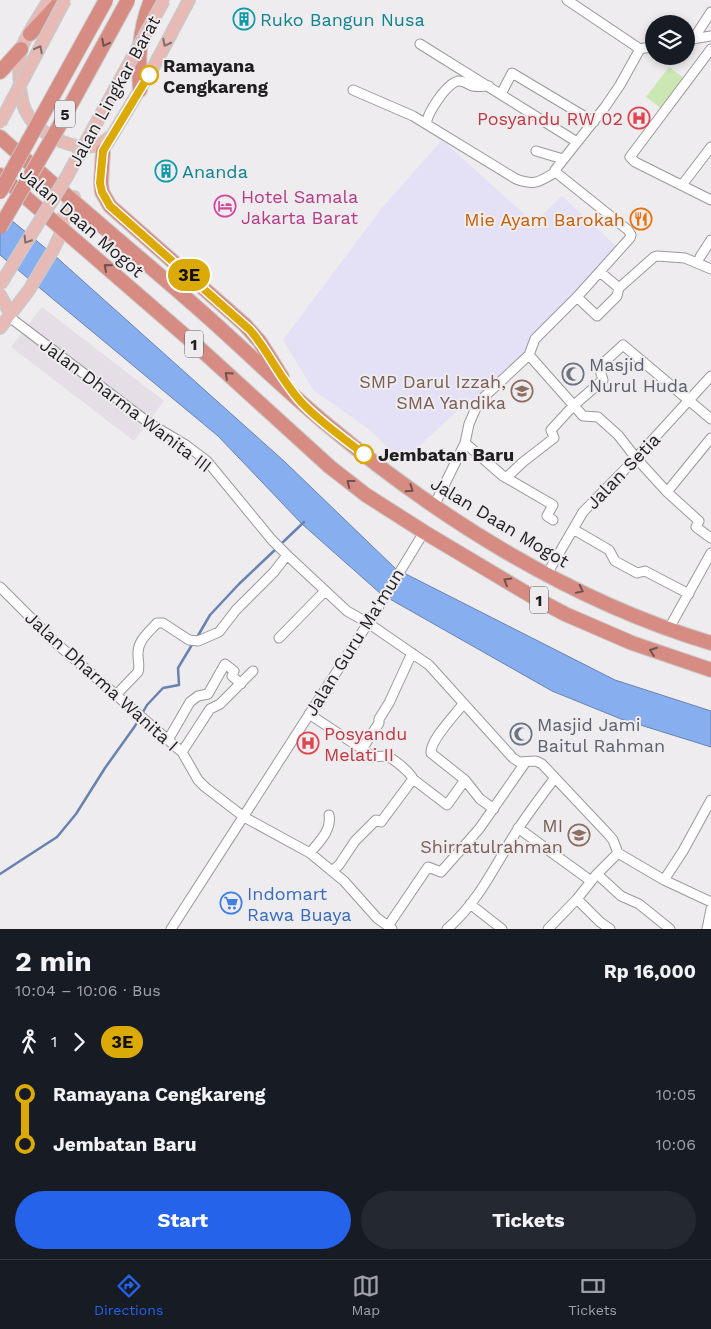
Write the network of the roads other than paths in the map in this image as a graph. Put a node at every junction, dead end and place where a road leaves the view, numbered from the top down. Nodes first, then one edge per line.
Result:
1 (49, 0) edge
2 (63, 0) edge
3 (106, 0) edge
4 (128, 0) edge
5 (151, 0) edge
6 (164, 0) edge
7 (189, 0) edge
8 (567, 0) edge
9 (711, 12) edge
10 (30, 34) junction
11 (695, 36) edge
12 (711, 36) edge
13 (695, 38) edge
14 (695, 39) edge
15 (420, 44) dead end
16 (645, 48) edge
17 (711, 48) edge
18 (21, 49) junction
19 (640, 49) junction
20 (0, 72) edge
21 (489, 86) junction
22 (140, 90) junction
23 (353, 90) dead end
24 (501, 94) junction
25 (594, 122) junction
26 (0, 123) edge
27 (426, 124) junction
28 (0, 137) edge
29 (110, 137) junction
30 (577, 142) junction
31 (711, 147) edge
32 (103, 151) joint
33 (536, 151) dead end
34 (563, 159) junction
35 (556, 172) junction
36 (0, 175) edge
37 (682, 185) junction
38 (0, 192) edge
39 (73, 198) junction
40 (711, 200) edge
41 (0, 227) edge
42 (62, 229) junction
43 (711, 240) edge
44 (700, 257) dead end
45 (711, 269) edge
46 (600, 272) junction
47 (0, 285) edge
48 (619, 288) junction
49 (0, 295) edge
50 (577, 297) junction
51 (199, 309) junction
52 (232, 313) junction
53 (9, 315) junction
54 (0, 328) edge
55 (529, 355) junction
56 (711, 376) edge
57 (688, 400) junction
58 (304, 405) junction
59 (573, 406) junction
60 (711, 419) edge
61 (711, 438) edge
62 (465, 443) junction
63 (636, 458) junction
64 (506, 478) junction
65 (667, 492) junction
66 (434, 506) junction
67 (554, 520) dead end
68 (574, 529) junction
69 (424, 532) junction
70 (711, 538) edge
71 (284, 552) junction
72 (711, 553) edge
73 (547, 574) junction
74 (0, 587) edge
75 (325, 591) junction
76 (689, 594) junction
77 (368, 623) junction
78 (670, 630) junction
79 (279, 638) dead end
80 (711, 643) edge
81 (412, 653) junction
82 (253, 670) dead end
83 (711, 670) edge
84 (241, 684) junction
85 (116, 695) junction
86 (463, 704) junction
87 (309, 714) junction
88 (168, 740) junction
89 (362, 749) junction
90 (182, 752) junction
91 (525, 763) junction
92 (413, 779) junction
93 (554, 779) junction
94 (465, 780) junction
95 (711, 800) edge
96 (494, 809) junction
97 (329, 815) dead end
98 (244, 817) junction
99 (518, 828) junction
100 (310, 853) junction
101 (618, 853) junction
102 (333, 870) junction
103 (594, 878) junction
104 (664, 880) junction
105 (577, 899) junction
106 (711, 902) edge
107 (470, 904) junction
108 (711, 909) edge
109 (390, 928) edge
110 (171, 929) edge
111 (447, 929) edge
112 (502, 929) edge
113 (548, 929) edge
114 (610, 929) edge
115 (670, 929) edge
116 (707, 929) edge

1 - 10 main road
2 - 10 highway
26 -> 2 main road, bridge
3 - 38 highway, 5, bridge
4 -> 41 highway, 5, bridge
5 - 22 highway
6 -> 47 main road, Jalan Lingkar Barat, bridge
7 -> 22 main road, Jalan Lingkar Barat
8 - 19 street
9 - 11 street
10 - 18 main road
12 - 13 street
14 - 17 street
15 - 21 street
16 - 19 street
17 - 37 street
18 - 20 highway
18 - 29 main road
19 - 25 street
21 - 24 street
21 - 27 street
22 - 29 main road, Jalan Lingkar Barat
23 - 27 street
24 - 25 street
24 - 30 street
25 - 30 street
27 - 35 street
28 - 39 highway, Jalan Daan Mogot / 1
29 - 32 main road, Jalan Lingkar Barat
30 - 34 street
31 - 37 street
32 - 52 highway
33 - 34 street
34 - 35 street
35 - 46 street
36 - 42 highway, Jalan Daan Mogot / 1
37 - 40 street
39 - 42 main road
39 - 51 highway, Jalan Daan Mogot / 1
42 - 53 main road
69 -> 42 highway, Jalan Daan Mogot / 1
43 - 44 street
45 - 48 street
46 - 48 street
46 - 50 street
48 - 50 street
49 - 53 main road
50 - 55 street
51 - 52 highway
51 - 58 highway, Jalan Daan Mogot / 1
52 - 58 highway
53 - 54 main road
53 - 71 street, Jalan Dharma Wanita III
55 - 59 street
55 - 62 street
56 - 57 street, Jalan Setia
57 - 59 street
57 - 60 street
57 - 63 street, Jalan Setia
58 -> 66 highway, Jalan Daan Mogot / 1
59 - 63 street
59 - 64 street
61 - 65 street
62 - 64 street
62 - 66 street
63 - 65 street
63 - 68 street, Jalan Setia
64 - 67 street
65 - 70 street
66 - 73 highway, Jalan Daan Mogot / 1
68 - 73 street, Jalan Setia
68 - 76 street
69 - 77 street, Jalan Guru Ma'mun
83 -> 69 highway, Jalan Daan Mogot / 1
71 - 75 street, Jalan Dharma Wanita III
71 - 85 street
72 - 76 street
73 -> 78 highway, Jalan Daan Mogot / 1
74 - 85 street, Jalan Dharma Wanita I
75 - 77 street, Jalan Dharma Wanita III
75 - 79 street
76 - 78 street
77 - 81 street, Jalan Dharma Wanita III
77 - 87 street, Jalan Guru Ma'mun
78 - 80 highway, Jalan Daan Mogot / 1
81 - 86 street, Jalan Dharma Wanita III
81 - 89 street
82 - 84 street
84 - 88 street
84 - 90 street
85 - 88 street, Jalan Dharma Wanita I
86 - 91 street, Jalan Dharma Wanita III
86 - 94 street
87 - 89 street
87 - 98 street, Jalan Guru Ma'mun
88 - 90 street, Jalan Dharma Wanita I
89 - 92 street
90 - 98 street, Jalan Dharma Wanita I
91 - 93 street, Jalan Dharma Wanita III
91 - 96 street
92 - 94 street
92 - 102 street
93 - 99 street
93 - 101 street, Jalan Dharma Wanita III
94 - 96 street
95 - 104 street
96 - 109 street
97 - 100 street
98 - 100 street, Jalan Dharma Wanita I
98 - 110 street, Jalan Guru Ma'mun
99 - 103 street
99 - 107 street
100 - 102 street, Jalan Dharma Wanita I
101 - 103 street
101 - 104 street
102 - 109 street, Jalan Dharma Wanita I
103 - 105 street
103 - 115 street
104 - 106 street
105 - 113 street
105 - 114 street
107 - 111 street
107 - 112 street
108 - 116 street

